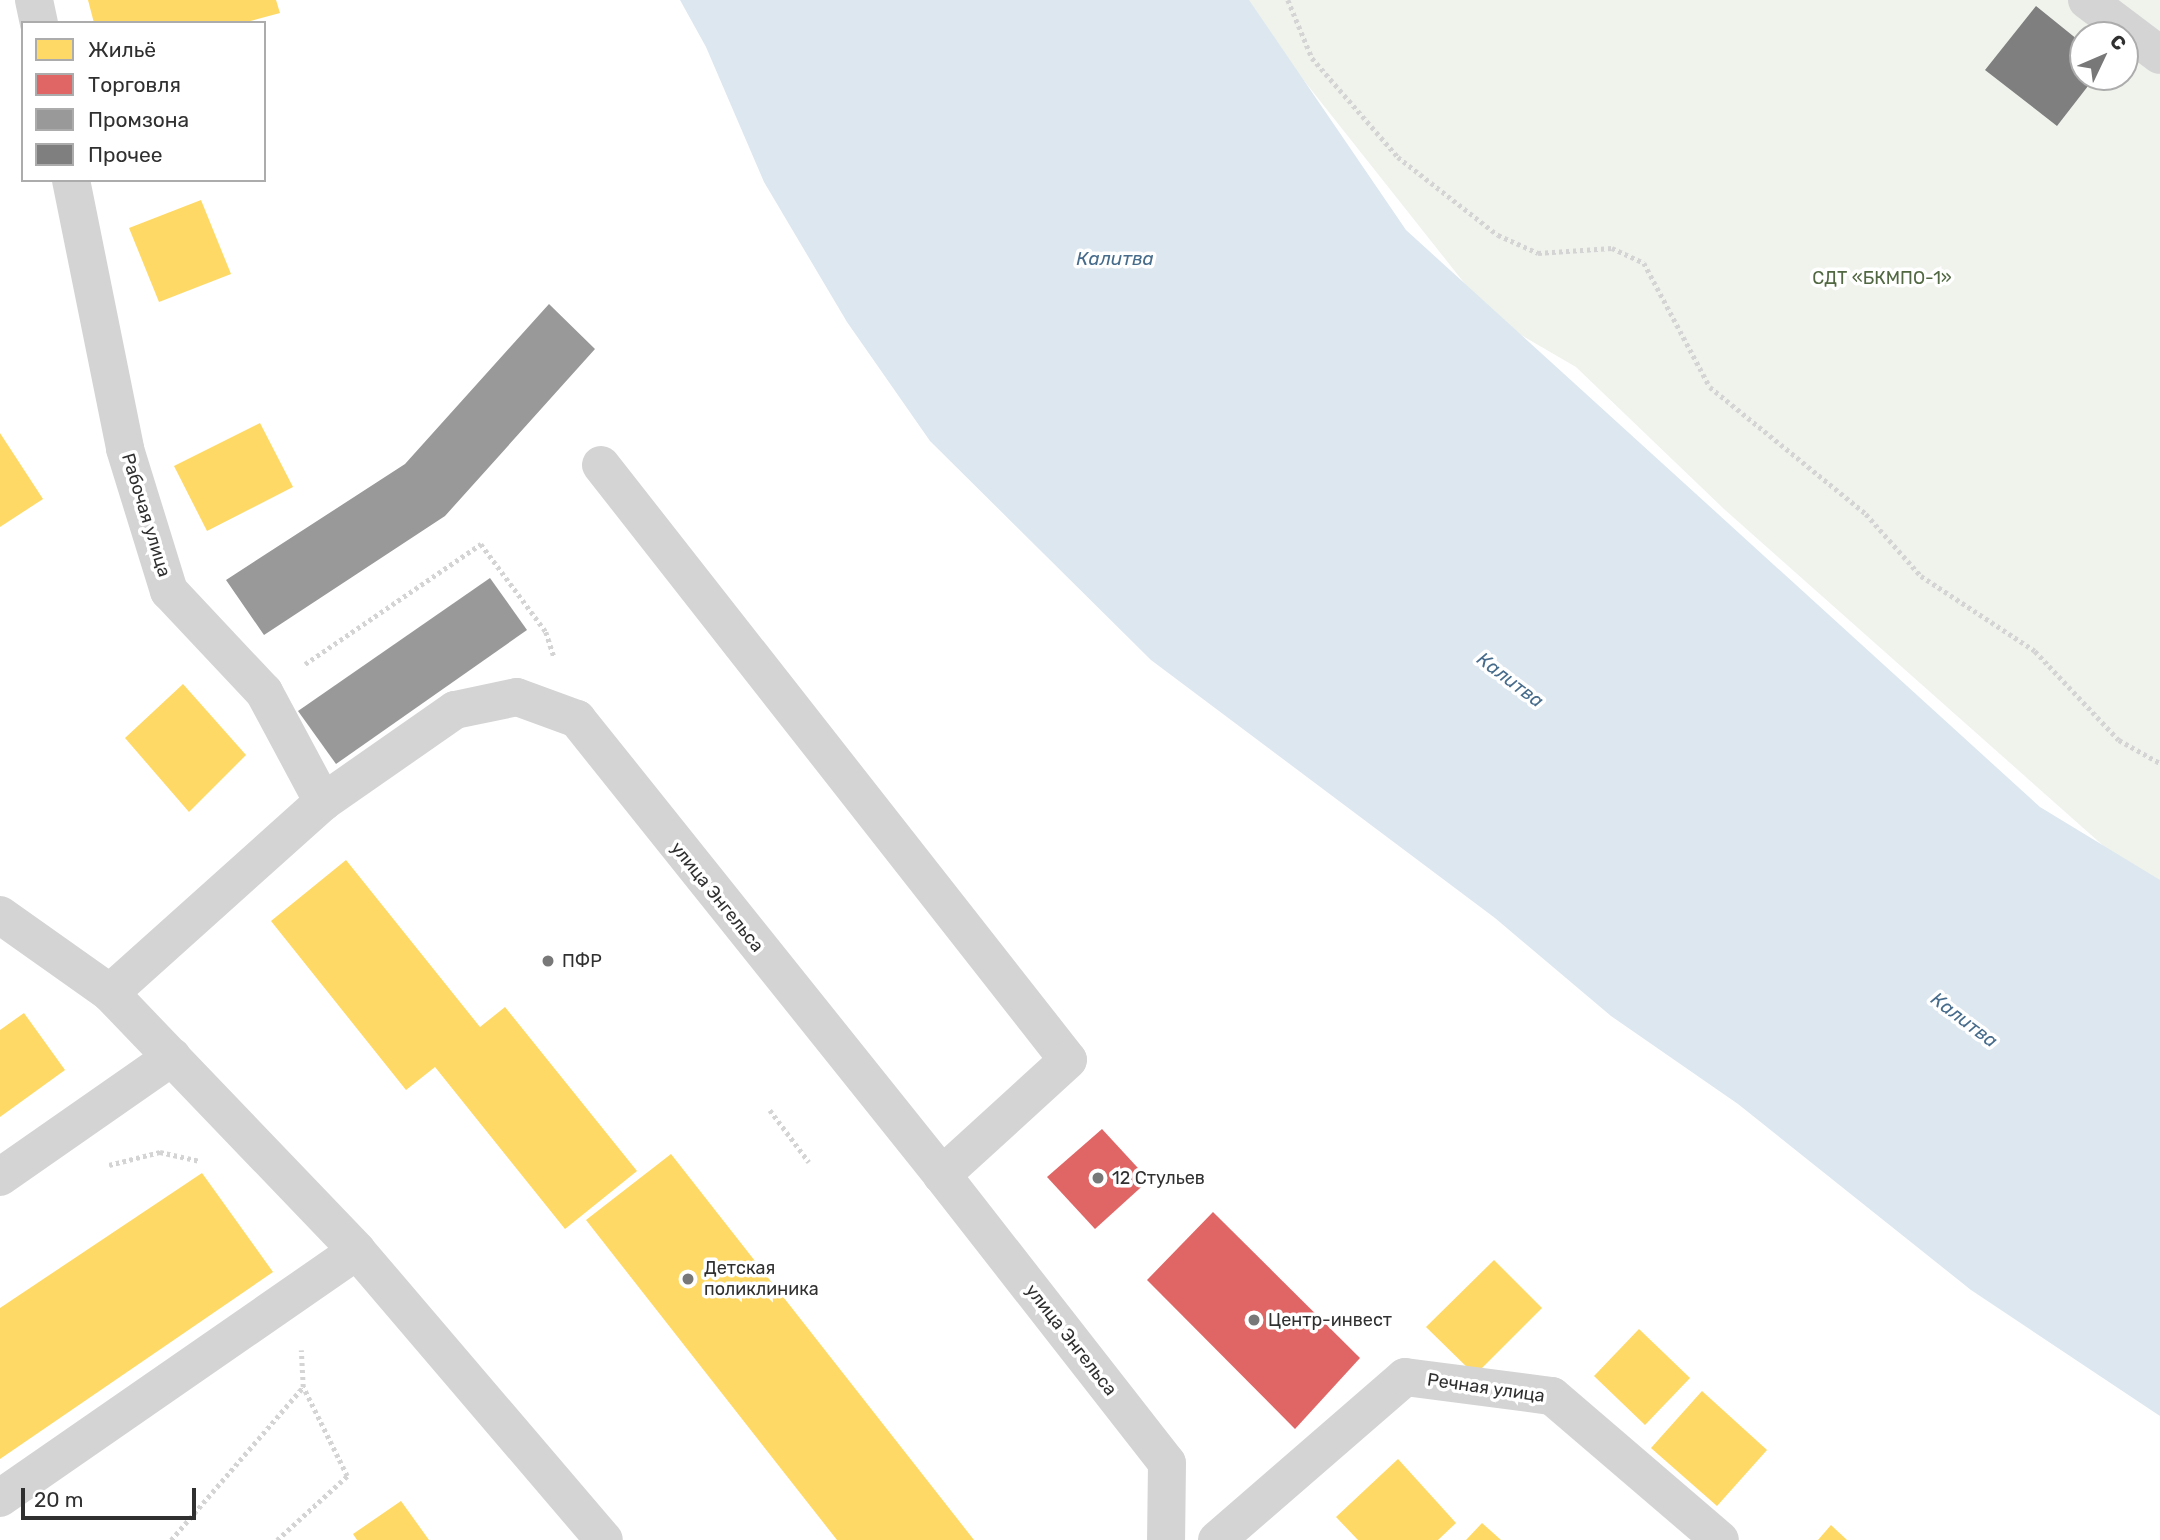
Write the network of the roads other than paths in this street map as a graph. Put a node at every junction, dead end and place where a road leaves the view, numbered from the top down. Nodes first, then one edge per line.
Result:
1 (34, 0) edge
2 (2087, 0) edge
3 (39, 21) edge
4 (2160, 55) edge
5 (71, 182) edge
6 (601, 465) dead end
7 (323, 802) junction
8 (0, 915) edge
9 (110, 993) junction
10 (172, 1057) junction
11 (942, 1175) junction
12 (0, 1177) edge
13 (356, 1251) junction
14 (0, 1498) edge
15 (599, 1538) edge
16 (1166, 1540) edge
17 (1217, 1540) edge
18 (1720, 1540) edge

1 - 3 street
2 - 4 street
5 - 7 street, Рабочая улица
6 - 11 street
7 - 9 street
7 - 11 street, улица Энгельса
8 - 9 street
9 - 10 street
10 - 12 street
10 - 13 street
11 - 16 street, улица Энгельса
13 - 14 street
13 - 15 street
17 - 18 street, Речная улица

